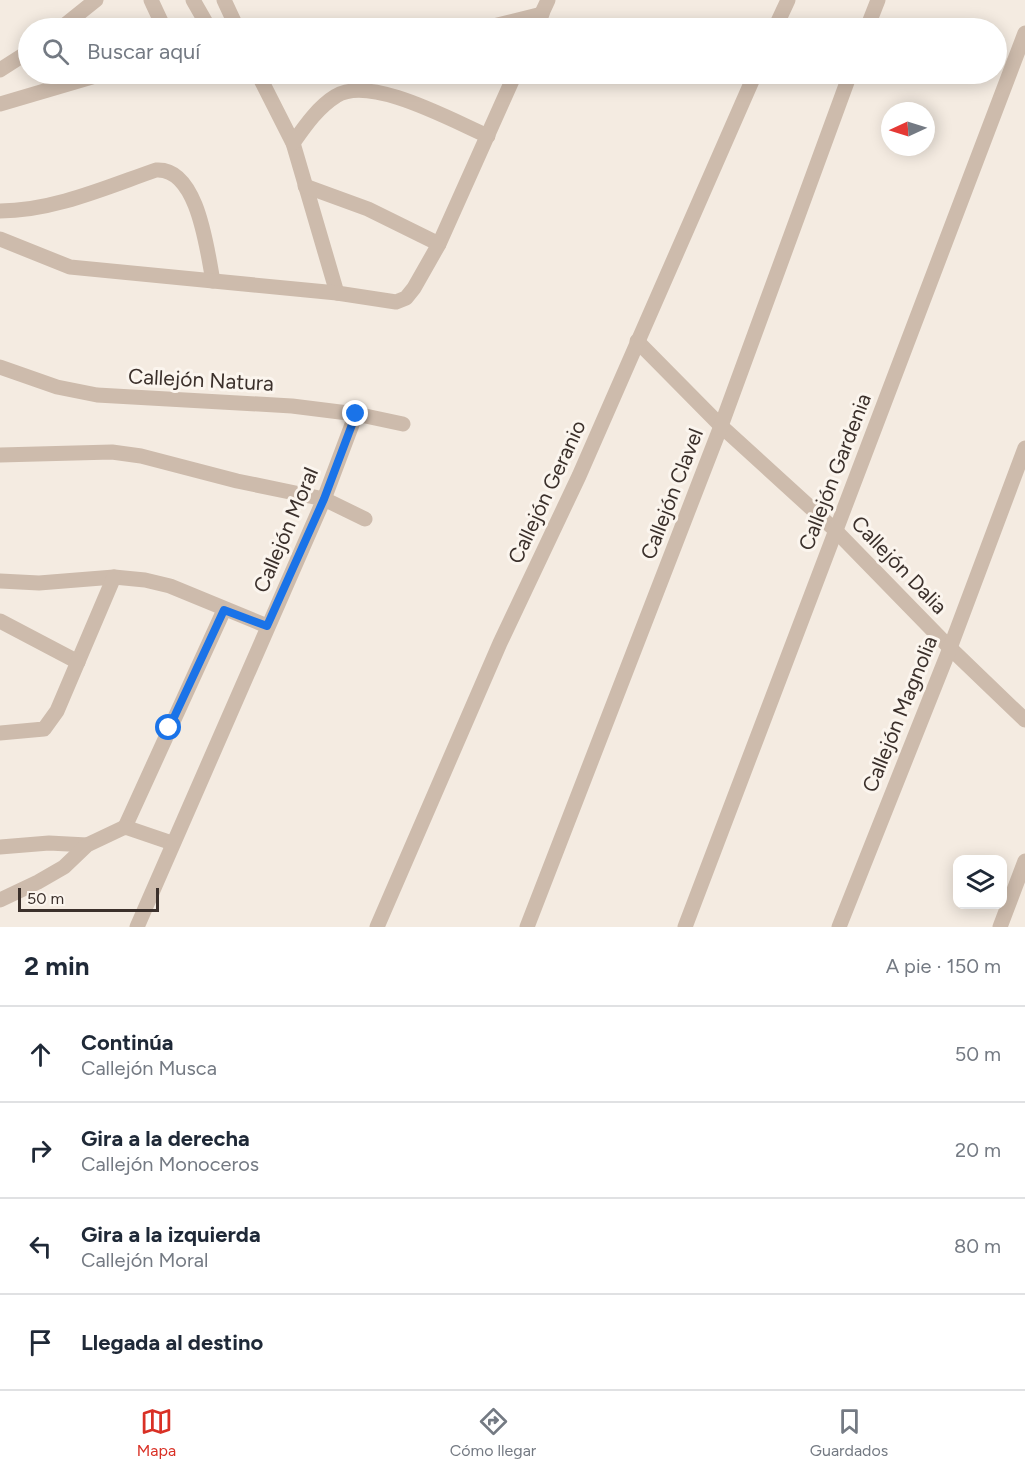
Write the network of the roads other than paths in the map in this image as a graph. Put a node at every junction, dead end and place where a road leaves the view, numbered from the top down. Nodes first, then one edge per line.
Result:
1 (96, 0) edge
2 (151, 0) edge
3 (193, 0) edge
4 (224, 0) edge
5 (788, 0) edge
6 (879, 0) edge
7 (545, 7) edge
8 (74, 18) edge
9 (159, 18) edge
10 (203, 18) edge
11 (232, 18) edge
12 (514, 18) edge
13 (780, 18) edge
14 (871, 18) edge
15 (1025, 33) edge
16 (18, 58) edge
17 (0, 70) edge
18 (1007, 80) edge
19 (68, 84) edge
20 (264, 84) edge
21 (511, 84) edge
22 (751, 84) edge
23 (846, 84) edge
24 (1005, 84) edge
25 (0, 104) edge
26 (488, 136) junction
27 (293, 143) junction
28 (305, 186) junction
29 (0, 212) edge
30 (0, 239) edge
31 (439, 244) junction
32 (213, 281) junction
33 (337, 293) junction
34 (637, 340) junction
35 (0, 367) edge
36 (356, 414) junction
37 (403, 424) dead end
38 (721, 426) junction
39 (1025, 448) edge
40 (0, 455) edge
41 (324, 499) junction
42 (365, 519) dead end
43 (834, 529) junction
44 (114, 577) junction
45 (0, 581) edge
46 (224, 610) junction
47 (0, 621) edge
48 (267, 626) junction
49 (950, 648) junction
50 (78, 662) junction
51 (1025, 720) edge
52 (0, 734) edge
53 (125, 827) junction
54 (172, 843) junction
55 (87, 845) junction
56 (0, 847) edge
57 (1025, 861) edge
58 (0, 900) edge
59 (137, 927) edge
60 (377, 927) edge
61 (526, 927) edge
62 (685, 927) edge
63 (839, 927) edge
64 (1000, 927) edge

1 - 8 street
2 - 9 street
3 - 10 street
4 - 11 street
5 - 13 street
6 - 14 street
7 - 12 street
15 - 18 street, Callejón Gardenia
16 - 17 street
19 - 25 street
20 - 27 street
21 - 26 street
22 - 34 street, Callejón Geranio
23 - 38 street, Callejón Clavel
24 - 43 street, Callejón Gardenia
26 - 27 street
26 - 31 street
27 - 28 street
28 - 31 street
28 - 33 street
29 - 32 street
30 - 32 street
31 - 33 street
32 - 33 street
34 - 38 street, Callejón Dalia
34 - 60 street, Callejón Geranio
35 - 36 street, Callejón Natura
36 - 37 street, Callejón Natura
36 - 41 street, Callejón Moral
38 - 43 street, Callejón Dalia
38 - 61 street, Callejón Clavel
39 - 49 street, Callejón Magnolia
40 - 41 street
41 - 42 street
41 - 48 street, Callejón Moral
43 - 49 street, Callejón Dalia
43 - 62 street, Callejón Gardenia
44 - 45 street
44 - 46 street
44 - 50 street
46 - 48 street
46 - 53 street
47 - 50 street
48 - 54 street, Callejón Moral
49 - 51 street, Callejón Dalia
49 - 63 street, Callejón Magnolia
50 - 52 street
53 - 54 street
53 - 55 street
54 - 59 street, Callejón Moral
55 - 56 street
55 - 58 street
57 - 64 street

